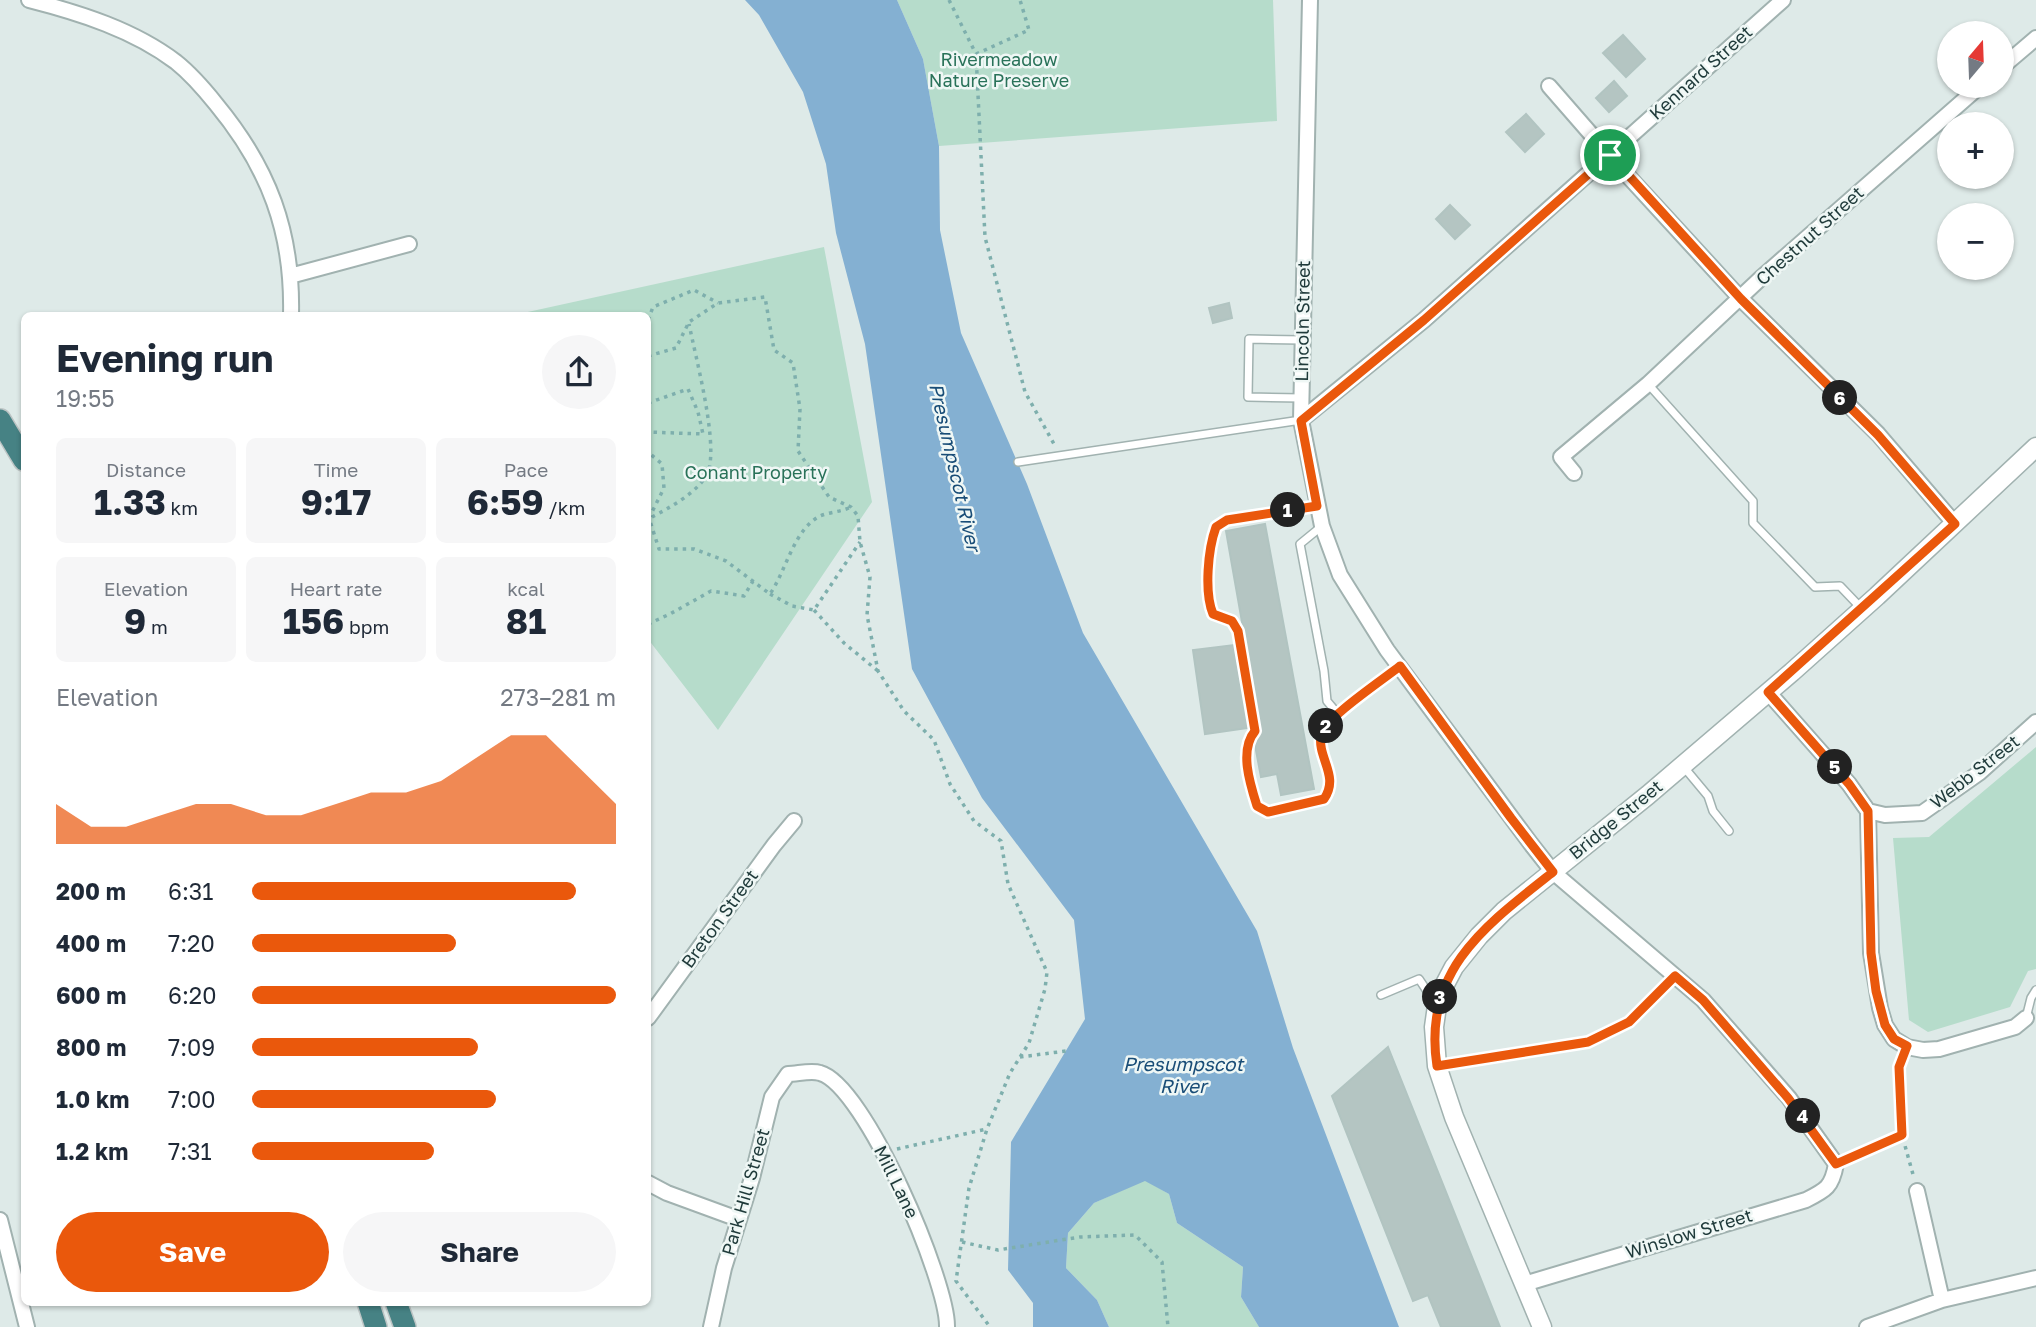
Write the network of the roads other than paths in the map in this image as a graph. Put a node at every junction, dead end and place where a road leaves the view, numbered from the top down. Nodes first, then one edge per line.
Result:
1 (29, 0) edge
2 (1310, 0) edge
3 (1783, 0) edge
4 (2036, 38) edge
5 (2014, 57) edge
6 (1549, 86) dead end
7 (1966, 98) edge
8 (1610, 155) junction
9 (409, 244) dead end
10 (290, 276) junction
11 (1741, 299) junction
12 (291, 312) edge
13 (1302, 340) junction
14 (1648, 384) junction
15 (1302, 398) junction
16 (0, 420) edge
17 (1301, 421) junction
18 (2036, 447) edge
19 (21, 455) edge
20 (1018, 462) dead end
21 (1574, 473) dead end
22 (1317, 506) junction
23 (1955, 524) junction
24 (1322, 526) junction
25 (1862, 609) junction
26 (1400, 666) junction
27 (1768, 692) junction
28 (1338, 714) junction
29 (2036, 722) edge
30 (1682, 765) junction
31 (1868, 811) junction
32 (794, 821) dead end
33 (1729, 831) dead end
34 (1553, 872) junction
35 (1675, 976) junction
36 (2036, 990) edge
37 (1381, 995) dead end
38 (1437, 1006) junction
39 (651, 1014) edge
40 (2026, 1018) joint
41 (1437, 1066) junction
42 (801, 1073) joint
43 (1836, 1164) joint
44 (651, 1185) edge
45 (1917, 1191) road end
46 (738, 1219) junction
47 (0, 1220) edge
48 (2036, 1278) edge
49 (1524, 1284) junction
50 (1942, 1300) junction
51 (21, 1303) edge
52 (22, 1306) edge
53 (369, 1306) edge
54 (397, 1306) edge
55 (27, 1327) edge
56 (376, 1327) edge
57 (405, 1327) edge
58 (711, 1327) edge
59 (947, 1327) edge
60 (1542, 1327) edge
61 (1867, 1327) edge

1 - 10 street
2 - 13 street, Lincoln Street
3 - 8 street, Kennard Street
4 - 5 street
6 - 8 street
7 - 11 street, Chestnut Street
8 - 11 street
8 - 17 street, Kennard Street
9 - 10 street
10 - 12 street
11 - 14 street, Chestnut Street
11 - 23 street
13 - 15 street, Lincoln Street
13 - 15 lane
14 - 21 street, Chestnut Street
14 - 25 lane
15 - 17 street, Lincoln Street
16 - 19 highway
17 - 20 lane
17 - 22 street, Lincoln Street
18 - 23 street, Bridge Street
22 - 24 street, Lincoln Street
22 - 28 lane
23 - 25 street, Bridge Street
24 - 26 street, Lincoln Street
24 - 28 lane
25 - 27 street, Bridge Street
26 - 28 lane
26 - 34 street, Lincoln Street
27 - 30 street, Bridge Street
27 - 31 street
29 - 31 street, Webb Street
30 - 33 lane
30 - 34 street, Bridge Street
31 - 40 street
32 - 39 street, Breton Street
34 - 35 street, Lincoln Street
34 - 38 street, Bridge Street
35 - 41 lane
35 - 43 street, Lincoln Street
36 - 40 lane
37 - 38 lane
38 - 41 street, Bridge Street
41 - 49 street, Bridge Street
42 - 46 street, Park Hill Street
42 - 59 street, Mill Lane
43 - 49 street, Winslow Street
44 - 46 street
45 - 50 street
46 - 58 street, Park Hill Street
47 - 51 street
48 - 50 street
49 - 60 street, Bridge Street
50 - 61 street
52 - 55 street
53 - 56 highway
54 - 57 highway

